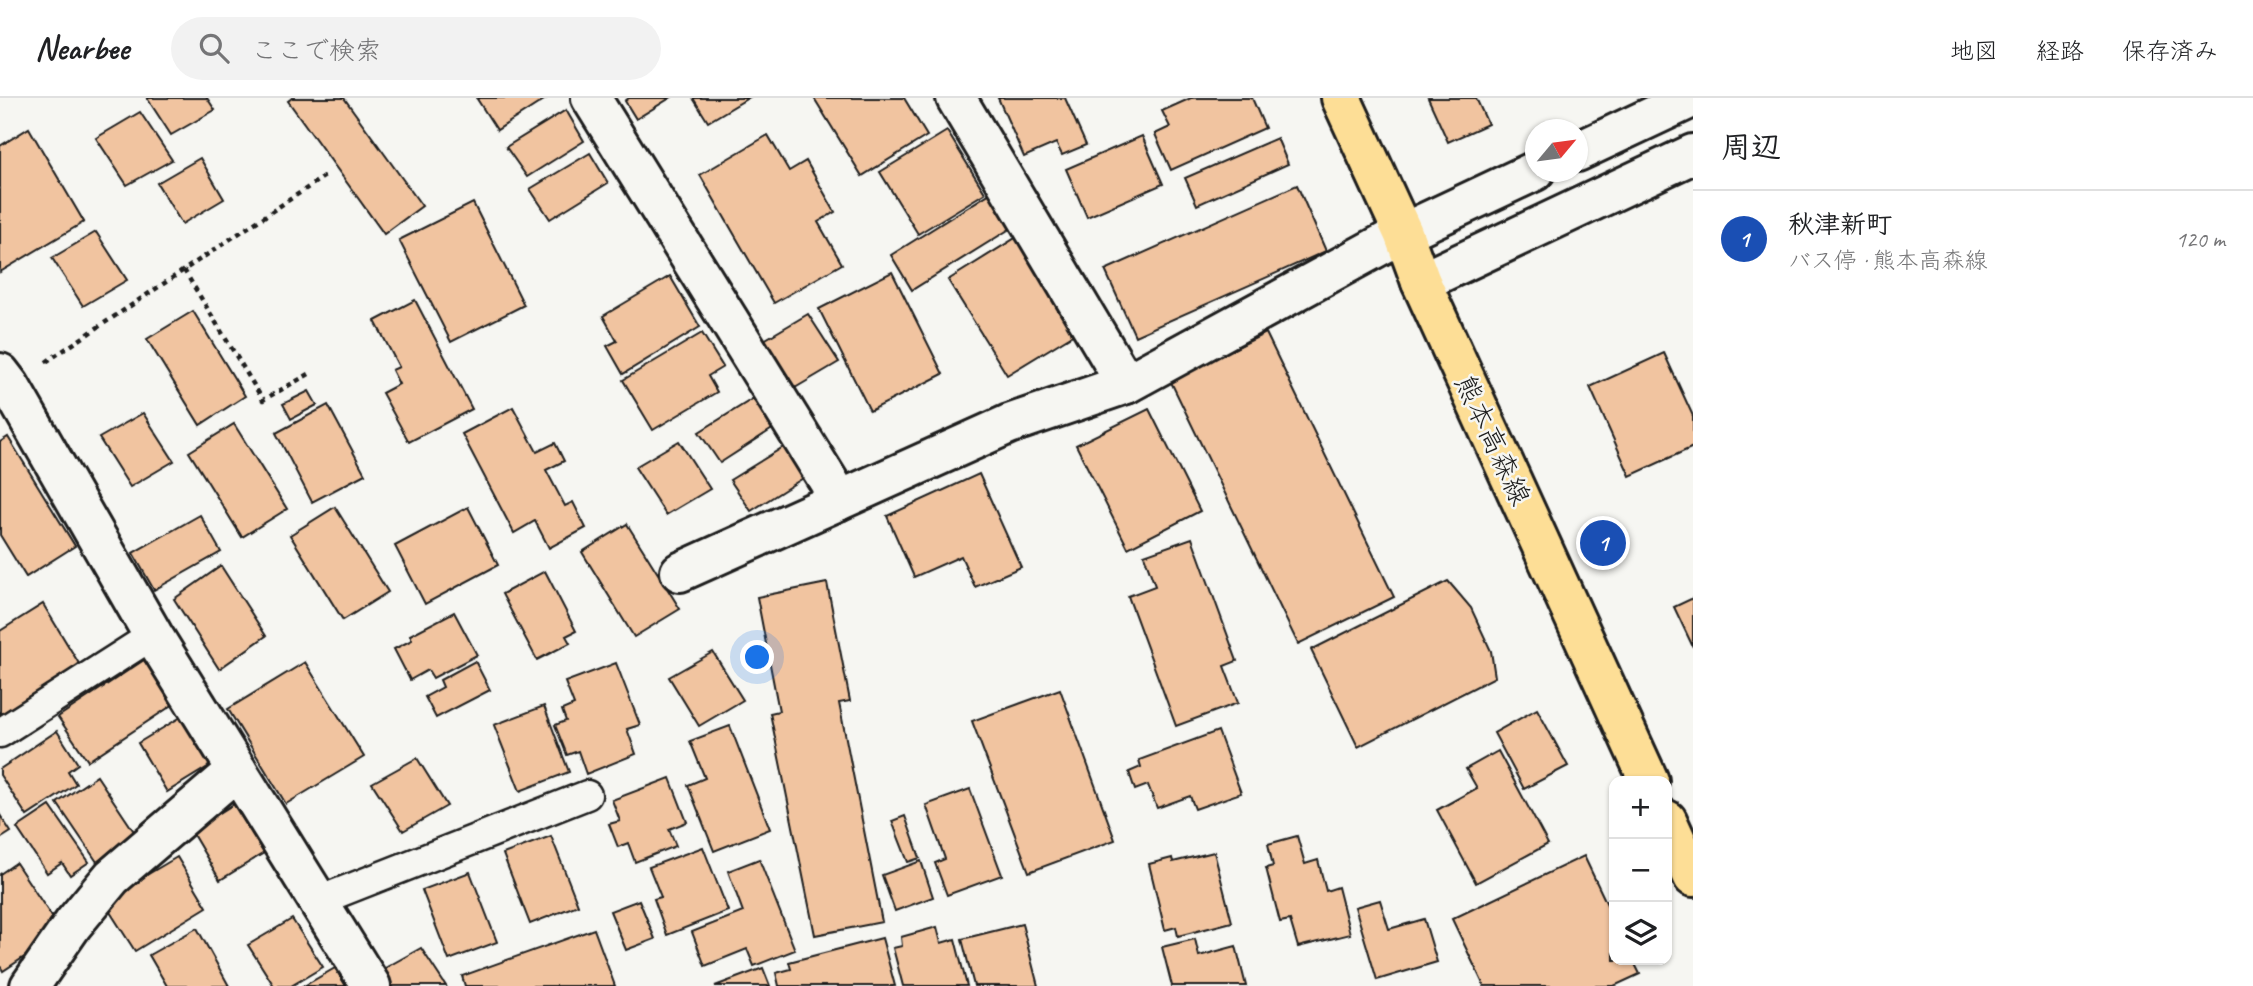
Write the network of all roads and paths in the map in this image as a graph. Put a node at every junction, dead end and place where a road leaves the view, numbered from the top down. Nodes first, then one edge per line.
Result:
1 (591, 98) edge
2 (956, 98) edge
3 (1341, 98) edge
4 (1692, 98) edge
5 (1588, 147) edge
6 (1693, 154) edge
7 (325, 176) dead end
8 (1525, 176) edge
9 (1403, 233) junction
10 (184, 270) junction
11 (1421, 282) junction
12 (309, 374) dead end
13 (5, 380) edge
14 (1126, 384) junction
15 (838, 501) junction
16 (680, 572) dead end
17 (153, 635) junction
18 (0, 733) edge
19 (237, 771) junction
20 (1647, 776) edge
21 (587, 794) dead end
22 (1672, 831) edge
23 (1693, 877) edge
24 (318, 901) junction
25 (30, 986) edge
26 (372, 986) edge

1 - 15 street
2 - 14 street
3 - 9 main road, 熊本高森線
4 - 5 street
6 - 11 street
7 - 10 path
8 - 9 street
9 - 11 main road, 熊本高森線
9 - 14 street
10 - 12 path
10 - 13 path
11 - 20 main road, 熊本高森線
13 - 17 street
14 - 15 street
15 - 16 street
17 - 18 lane
17 - 19 street
19 - 24 street
19 - 25 street
21 - 24 lane
22 - 23 main road
24 - 26 street

